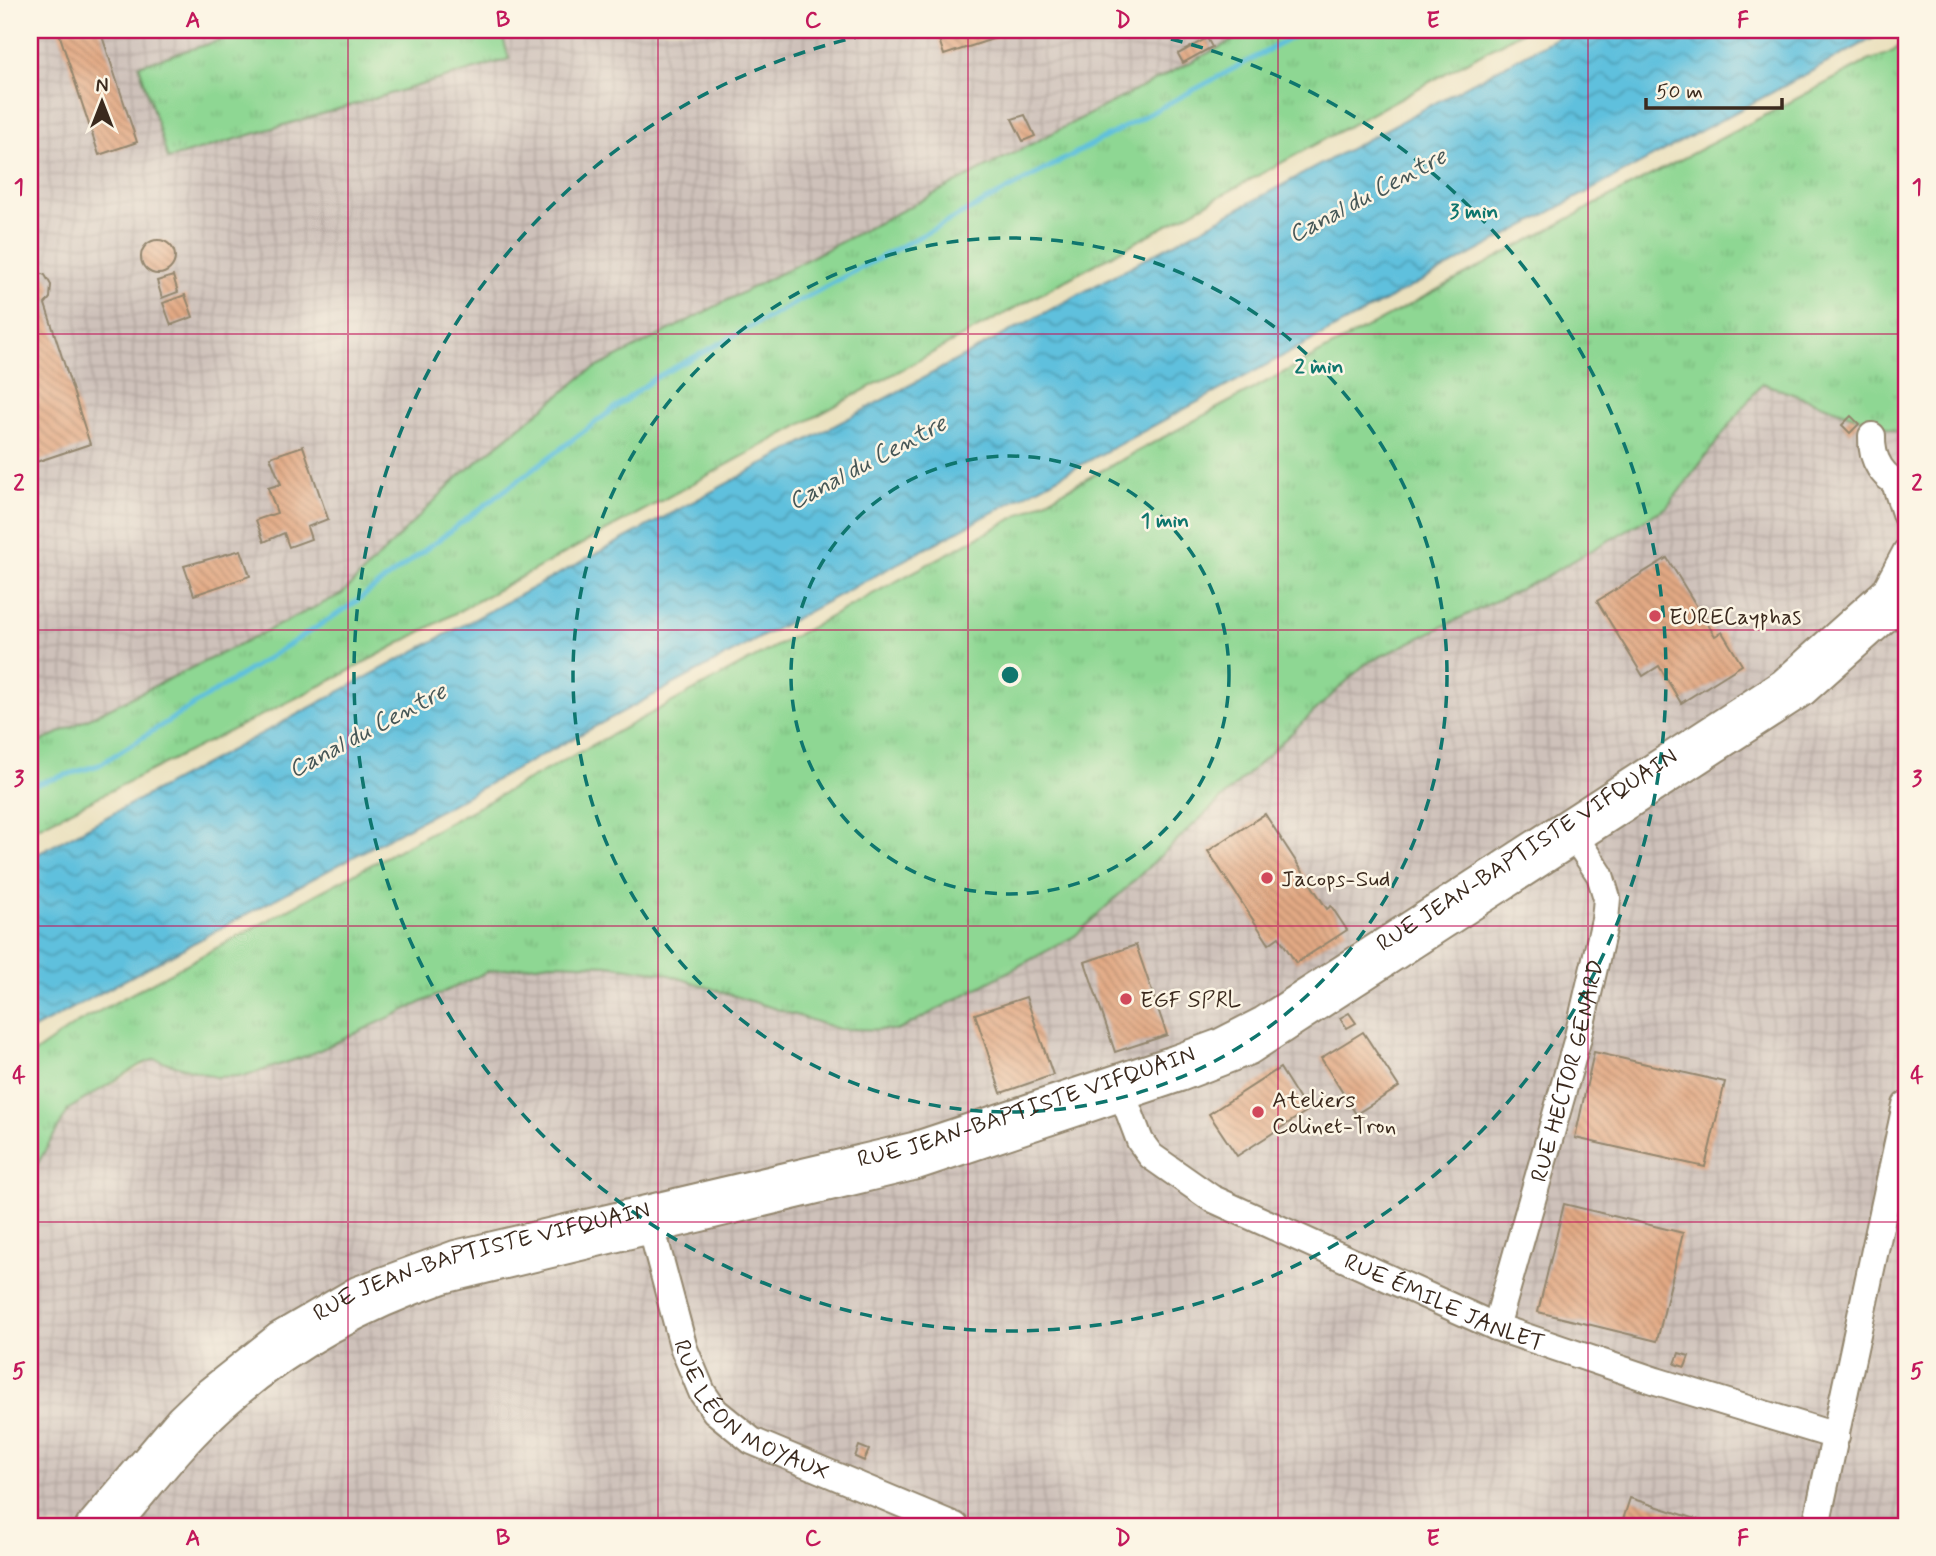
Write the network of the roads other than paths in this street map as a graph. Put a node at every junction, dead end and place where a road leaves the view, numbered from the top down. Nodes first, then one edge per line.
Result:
1 (1872, 436) dead end
2 (1901, 485) edge
3 (1906, 516) edge
4 (1906, 552) edge
5 (1906, 601) edge
6 (1572, 831) junction
7 (1120, 1088) junction
8 (1906, 1105) edge
9 (649, 1220) junction
10 (1496, 1327) junction
11 (1836, 1436) junction
12 (89, 1526) edge
13 (117, 1526) edge
14 (954, 1526) edge
15 (1816, 1526) edge

1 - 2 street
2 - 3 street
4 - 6 street, RUE JEAN-BAPTISTE VIFQUAIN
5 - 6 street, RUE JEAN-BAPTISTE VIFQUAIN
6 - 7 street, RUE JEAN-BAPTISTE VIFQUAIN
6 - 10 street, RUE HECTOR GENARD
7 - 9 street, RUE JEAN-BAPTISTE VIFQUAIN
7 - 10 street, RUE ÉMILE JANLET
8 - 11 street
9 - 12 street, RUE JEAN-BAPTISTE VIFQUAIN
9 - 13 street, RUE JEAN-BAPTISTE VIFQUAIN
9 - 14 street, RUE LÉON MOYAUX
10 - 11 street, RUE ÉMILE JANLET
11 - 15 street

